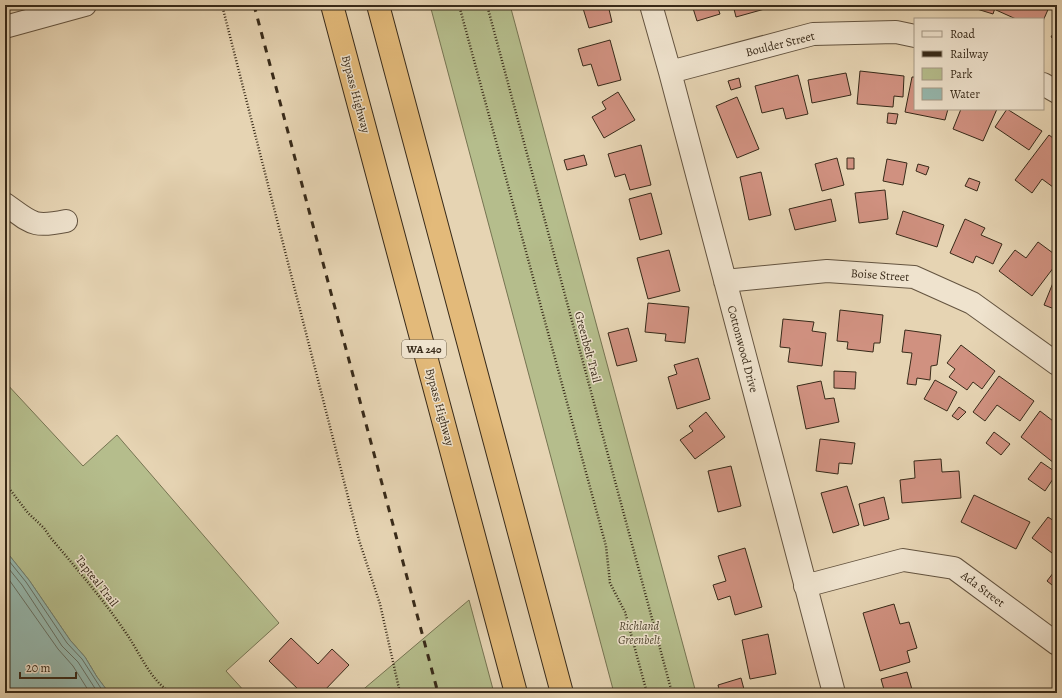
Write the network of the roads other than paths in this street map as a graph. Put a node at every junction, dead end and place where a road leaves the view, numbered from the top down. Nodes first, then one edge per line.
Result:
1 (85, 5) edge
2 (332, 5) edge
3 (378, 5) edge
4 (651, 5) edge
5 (5, 27) edge
6 (914, 36) edge
7 (670, 72) junction
8 (1044, 85) edge
9 (1057, 92) edge
10 (5, 204) edge
11 (66, 221) dead end
12 (726, 281) junction
13 (1057, 364) edge
14 (805, 586) junction
15 (1057, 644) edge
16 (516, 693) edge
17 (562, 693) edge
18 (834, 693) edge

1 - 5 street
2 - 16 highway, Bypass Highway / WA 240
3 - 17 highway
4 - 7 street, Cottonwood Drive
6 - 7 street, Boulder Street
7 - 12 street, Cottonwood Drive
8 - 9 street
10 - 11 street
12 - 13 street, Boise Street
12 - 14 street, Cottonwood Drive
14 - 15 street, Ada Street
14 - 18 street, Cottonwood Drive

